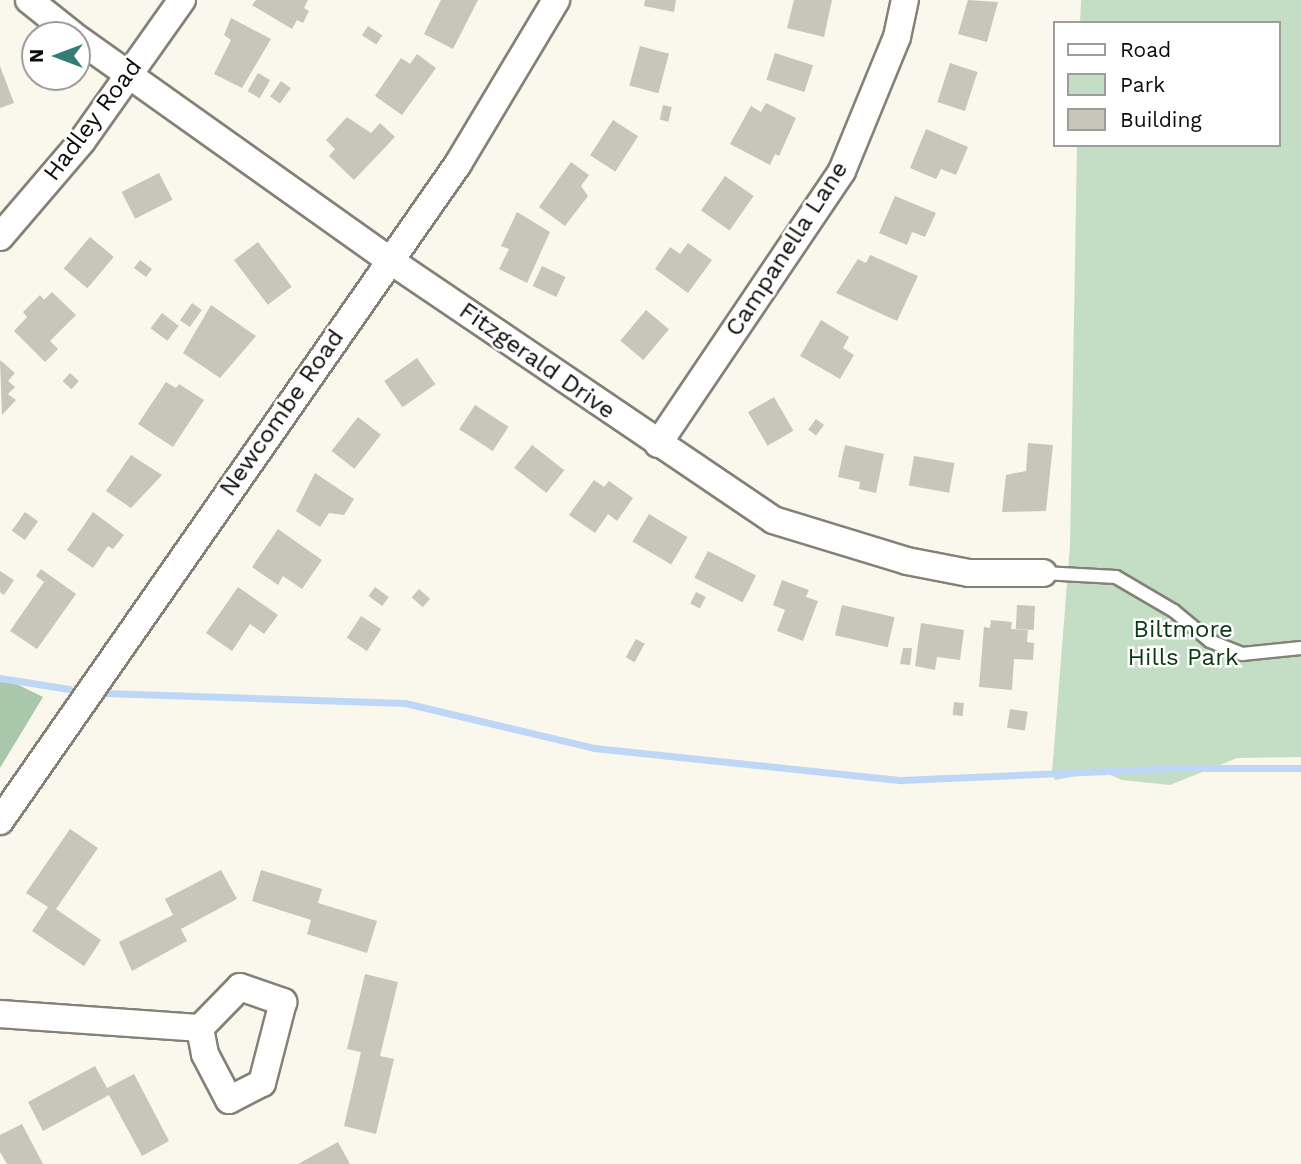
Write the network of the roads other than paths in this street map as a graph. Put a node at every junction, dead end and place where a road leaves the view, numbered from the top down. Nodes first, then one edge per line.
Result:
1 (29, 0) edge
2 (182, 0) edge
3 (556, 0) edge
4 (905, 0) edge
5 (56, 21) edge
6 (91, 48) edge
7 (127, 74) junction
8 (0, 237) edge
9 (388, 259) junction
10 (658, 444) junction
11 (1043, 573) joint
12 (1301, 648) edge
13 (0, 821) edge
14 (0, 1014) edge
15 (200, 1028) dead end

1 - 5 street, Fitzgerald Drive
2 - 7 street, Hadley Road
3 - 9 street, Newcombe Road
4 - 10 street, Campanella Lane
6 - 7 street, Fitzgerald Drive
7 - 8 street, Hadley Road
7 - 9 street, Fitzgerald Drive
9 - 10 street, Fitzgerald Drive
9 - 13 street, Newcombe Road
10 - 11 street, Fitzgerald Drive
11 - 12 lane
14 - 15 street

